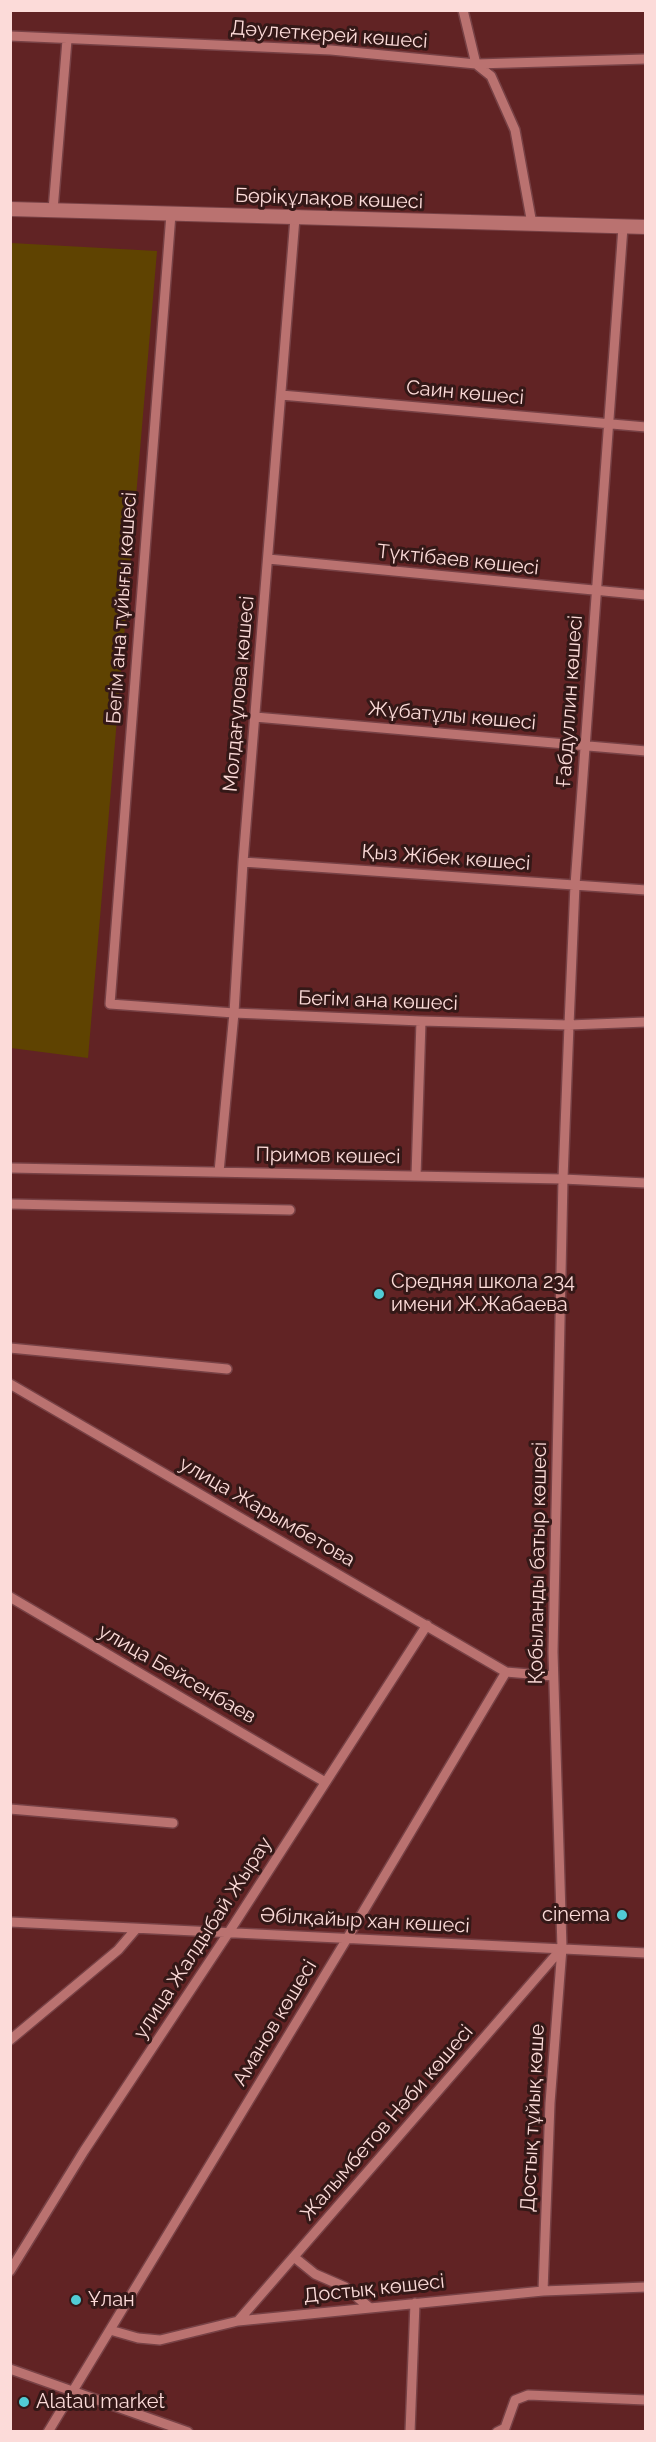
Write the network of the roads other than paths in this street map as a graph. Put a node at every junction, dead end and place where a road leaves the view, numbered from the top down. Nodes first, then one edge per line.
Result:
1 (463, 10) edge
2 (10, 36) edge
3 (67, 39) junction
4 (645, 59) edge
5 (476, 64) junction
6 (10, 209) edge
7 (53, 210) junction
8 (171, 214) junction
9 (295, 218) junction
10 (532, 224) junction
11 (623, 227) junction
12 (645, 227) edge
13 (281, 395) junction
14 (609, 424) junction
15 (645, 427) edge
16 (268, 559) junction
17 (596, 591) junction
18 (645, 595) edge
19 (255, 717) junction
20 (585, 746) junction
21 (645, 751) edge
22 (243, 862) junction
23 (575, 885) junction
24 (645, 890) edge
25 (110, 1004) joint
26 (234, 1013) junction
27 (420, 1021) junction
28 (645, 1022) edge
29 (569, 1025) junction
30 (10, 1168) edge
31 (219, 1172) junction
32 (416, 1176) junction
33 (563, 1179) junction
34 (645, 1183) edge
35 (10, 1204) edge
36 (290, 1210) dead end
37 (10, 1348) edge
38 (227, 1369) dead end
39 (10, 1384) edge
40 (10, 1597) edge
41 (427, 1625) junction
42 (506, 1672) junction
43 (553, 1676) junction
44 (325, 1782) junction
45 (10, 1809) edge
46 (173, 1823) dead end
47 (10, 1922) edge
48 (136, 1929) junction
49 (229, 1932) junction
50 (348, 1937) junction
51 (562, 1948) junction
52 (645, 1953) edge
53 (10, 2040) edge
54 (294, 2257) junction
55 (10, 2271) edge
56 (645, 2287) edge
57 (543, 2291) junction
58 (416, 2303) junction
59 (370, 2308) junction
60 (238, 2321) junction
61 (110, 2330) junction
62 (10, 2369) edge
63 (73, 2389) junction
64 (645, 2400) edge
65 (48, 2432) edge
66 (188, 2432) edge
67 (410, 2432) edge
68 (497, 2432) edge

1 - 5 street
2 - 3 street, Дәулеткерей көшесі
3 - 5 street, Дәулеткерей көшесі
3 - 7 street
4 - 5 street, Дәулеткерей көшесі
5 - 10 street
6 - 7 street, Бөріқұлақов көшесі
7 - 8 street, Бөріқұлақов көшесі
8 - 9 street, Бөріқұлақов көшесі
8 - 25 street, Бегім ана тұйығы көшесі
9 - 10 street, Бөріқұлақов көшесі
9 - 13 street, Молдағұлова көшесі
10 - 11 street, Бөріқұлақов көшесі
11 - 12 street, Бөріқұлақов көшесі
11 - 14 street, Ғабдуллин көшесі
13 - 14 street, Саин көшесі
13 - 16 street, Молдағұлова көшесі
14 - 15 street, Саин көшесі
14 - 17 street, Ғабдуллин көшесі
16 - 17 street, Түктібаев көшесі
16 - 19 street, Молдағұлова көшесі
17 - 18 street, Түктібаев көшесі
17 - 20 street, Ғабдуллин көшесі
19 - 20 street, Жұбатұлы көшесі
19 - 22 street, Молдағұлова көшесі
20 - 21 street, Жұбатұлы көшесі
20 - 23 street, Ғабдуллин көшесі
22 - 23 street, Қыз Жібек көшесі
22 - 26 street, Молдағұлова көшесі
23 - 24 street, Қыз Жібек көшесі
23 - 29 street, Ғабдуллин көшесі
25 - 26 street, Бегім ана көшесі
26 - 27 street, Бегім ана көшесі
26 - 31 street, Молдағұлова көшесі
27 - 29 street, Бегім ана көшесі
27 - 32 street
28 - 29 street, Бегім ана көшесі
29 - 33 street, Ғабдуллин көшесі
30 - 31 street, Примов көшесі
31 - 32 street, Примов көшесі
32 - 33 street, Примов көшесі
33 - 34 street, Примов көшесі
33 - 43 street, Қобыланды батыр көшесі
35 - 36 street
37 - 38 street
39 - 41 street, улица Жарымбетова
40 - 44 street, улица Бейсенбаев
41 - 42 street, улица Жарымбетова
41 - 44 street, улица Жалдыбай Жырау
42 - 43 street
42 - 50 street, Аманов көшесі
43 - 51 street, Қобыланды батыр көшесі
44 - 49 street, улица Жалдыбай Жырау
45 - 46 street
47 - 48 street, Әбілқайыр хан көшесі
48 - 49 street, Әбілқайыр хан көшесі
48 - 53 street
49 - 50 street, Әбілқайыр хан көшесі
49 - 55 street, улица Жалдыбай Жырау
50 - 51 street, Әбілқайыр хан көшесі
50 - 61 street, Аманов көшесі
51 - 52 street, Әбілқайыр хан көшесі
51 - 54 street, Жалымбетов Нәби көшесі
51 - 57 street, Достық тұйық көше
54 - 59 street
54 - 60 street, Жалымбетов Нәби көшесі
56 - 57 street, Достық көшесі
57 - 58 street, Достық көшесі
58 - 59 street, Достық көшесі
58 - 67 street
59 - 60 street, Достық көшесі
60 - 61 street, Достық көшесі
61 - 63 street, Аманов көшесі
62 - 63 street
63 - 65 street, Аманов көшесі
63 - 66 street
64 - 68 street

